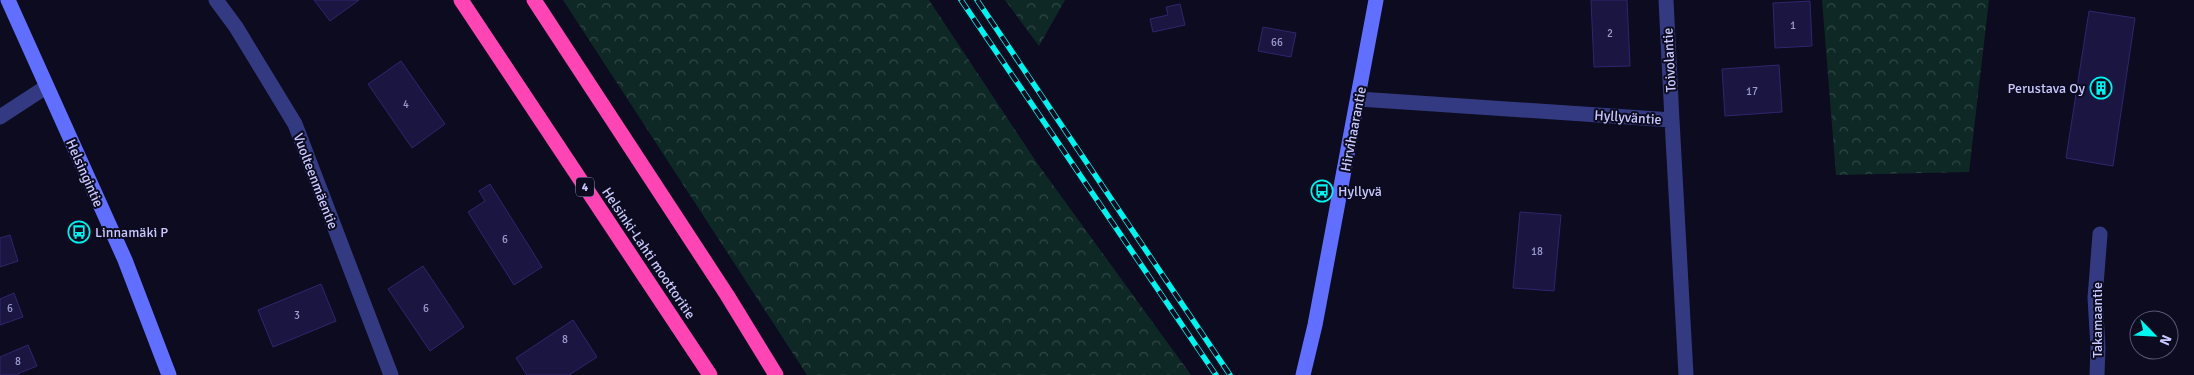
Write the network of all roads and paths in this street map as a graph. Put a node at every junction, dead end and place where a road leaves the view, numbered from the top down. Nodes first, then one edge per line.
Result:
1 (8, 0) edge
2 (216, 0) edge
3 (461, 0) edge
4 (534, 0) edge
5 (1376, 0) edge
6 (1666, 0) edge
7 (46, 87) junction
8 (1359, 99) junction
9 (0, 116) edge
10 (1672, 120) junction
11 (2100, 234) dead end
12 (169, 375) edge
13 (391, 375) edge
14 (710, 375) edge
15 (776, 375) edge
16 (1303, 375) edge
17 (1686, 375) edge
18 (2097, 375) edge

1 - 7 main road, Helsingintie
2 - 13 street, Vuolteenmäentie
3 - 14 highway, Helsinki-Lahti moottoritie / 4
4 - 15 highway
5 - 8 main road, Hirvihaarantie
6 - 10 street, Toivolantie
7 - 9 street
7 - 12 main road, Helsingintie
8 - 10 street, Hyllyväntie
8 - 16 main road, Hirvihaarantie
10 - 17 street, Hyllyväntie
11 - 18 street, Takamaantie

